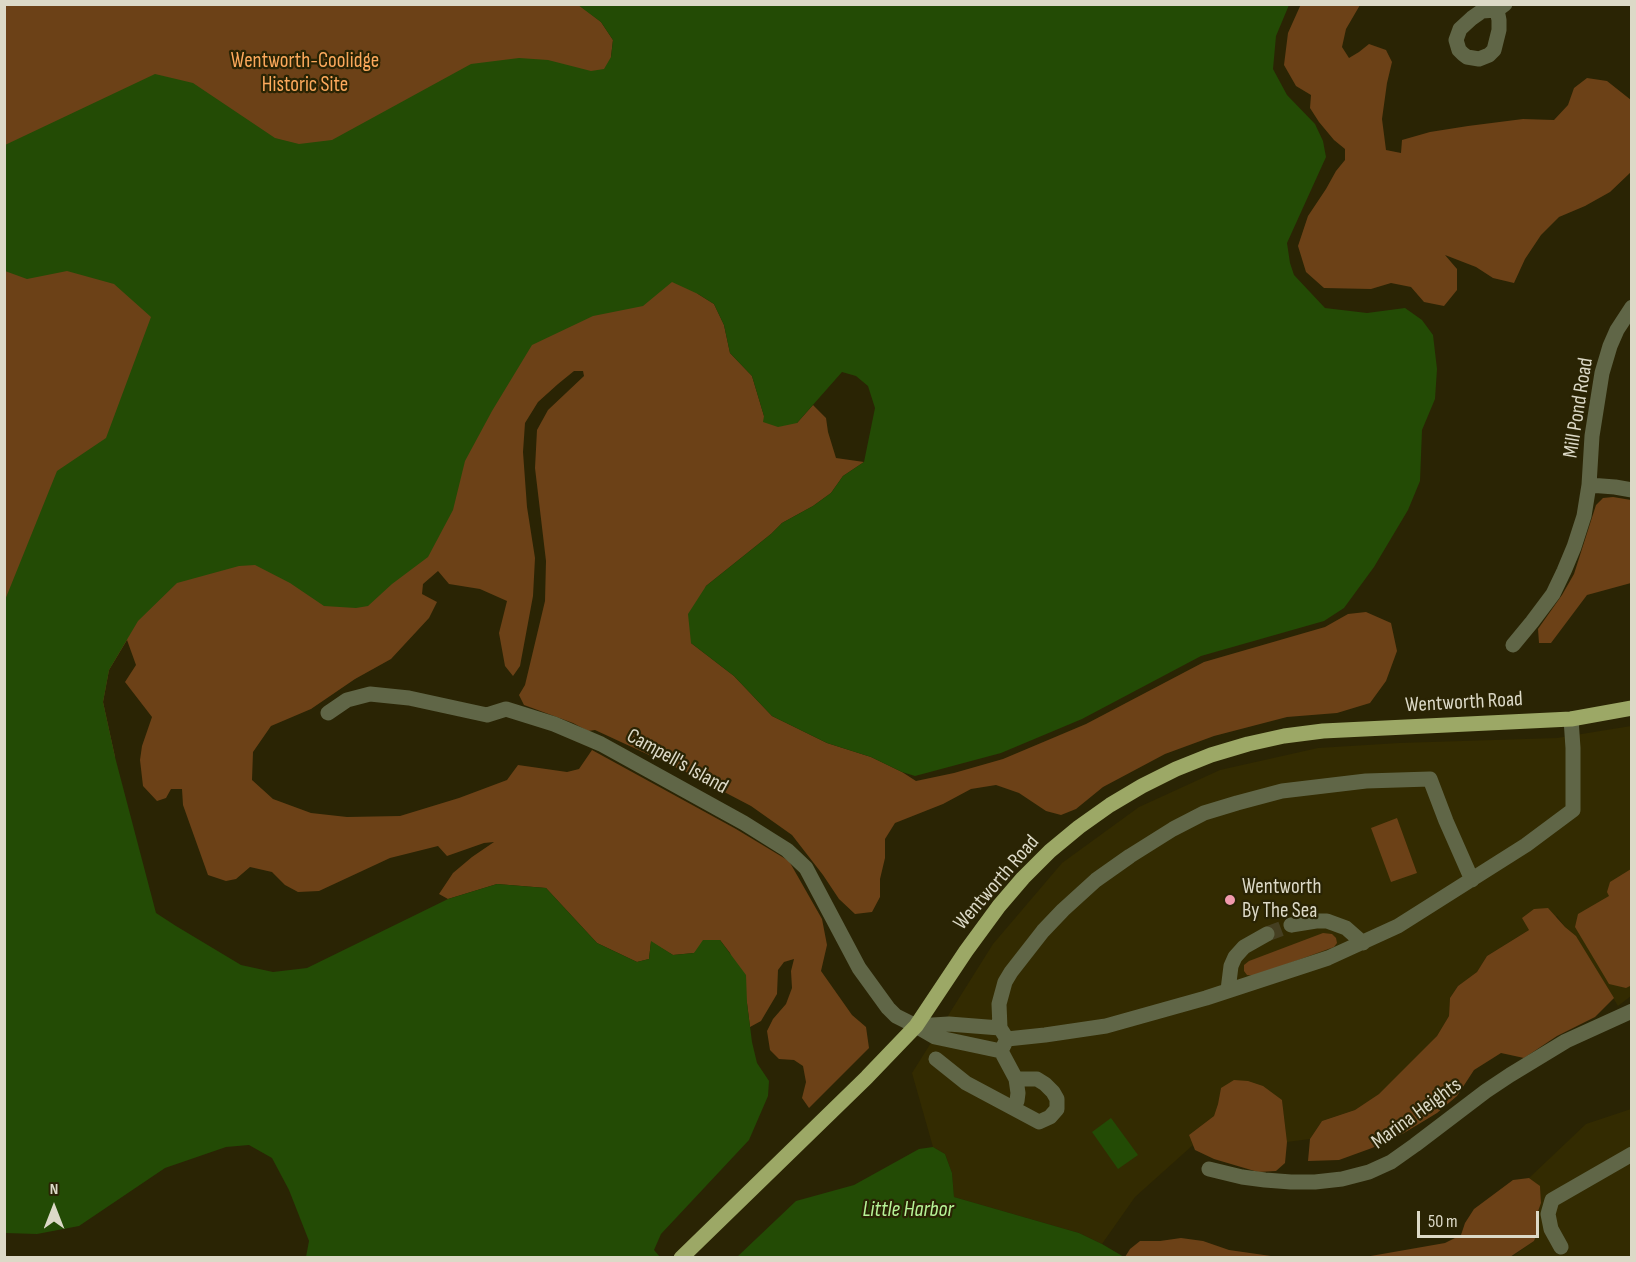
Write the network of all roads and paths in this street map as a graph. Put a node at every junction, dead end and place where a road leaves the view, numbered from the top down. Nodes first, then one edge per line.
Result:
1 (1632, 307) edge
2 (1589, 485) junction
3 (1632, 490) edge
4 (1513, 645) dead end
5 (1632, 708) edge
6 (328, 713) dead end
7 (1571, 718) junction
8 (1472, 880) junction
9 (1291, 925) tunnel mouth
10 (1267, 934) tunnel mouth
11 (1363, 943) junction
12 (1228, 990) junction
13 (1632, 1011) edge
14 (916, 1026) junction
15 (1003, 1040) junction
16 (936, 1059) dead end
17 (1016, 1079) junction
18 (1012, 1107) junction
19 (1632, 1154) edge
20 (1209, 1169) dead end
21 (1561, 1247) dead end
22 (685, 1254) edge

1 - 2 street, Mill Pond Road
2 - 3 street, Mill Pond Road
2 - 4 street, Mill Pond Road
5 - 7 main road, Wentworth Road
6 - 14 street, Campell's Island
7 - 8 street
7 - 14 main road, Wentworth Road
8 - 11 street
8 - 15 street
9 - 11 street
10 - 12 street
11 - 12 street
12 - 15 street
13 - 20 street, Marina Heights
14 - 15 street
14 - 15 street, Campell's Island
14 - 22 main road, Wentworth Road
15 - 17 street
16 - 18 street
17 - 18 street
17 - 18 street
19 - 21 street

